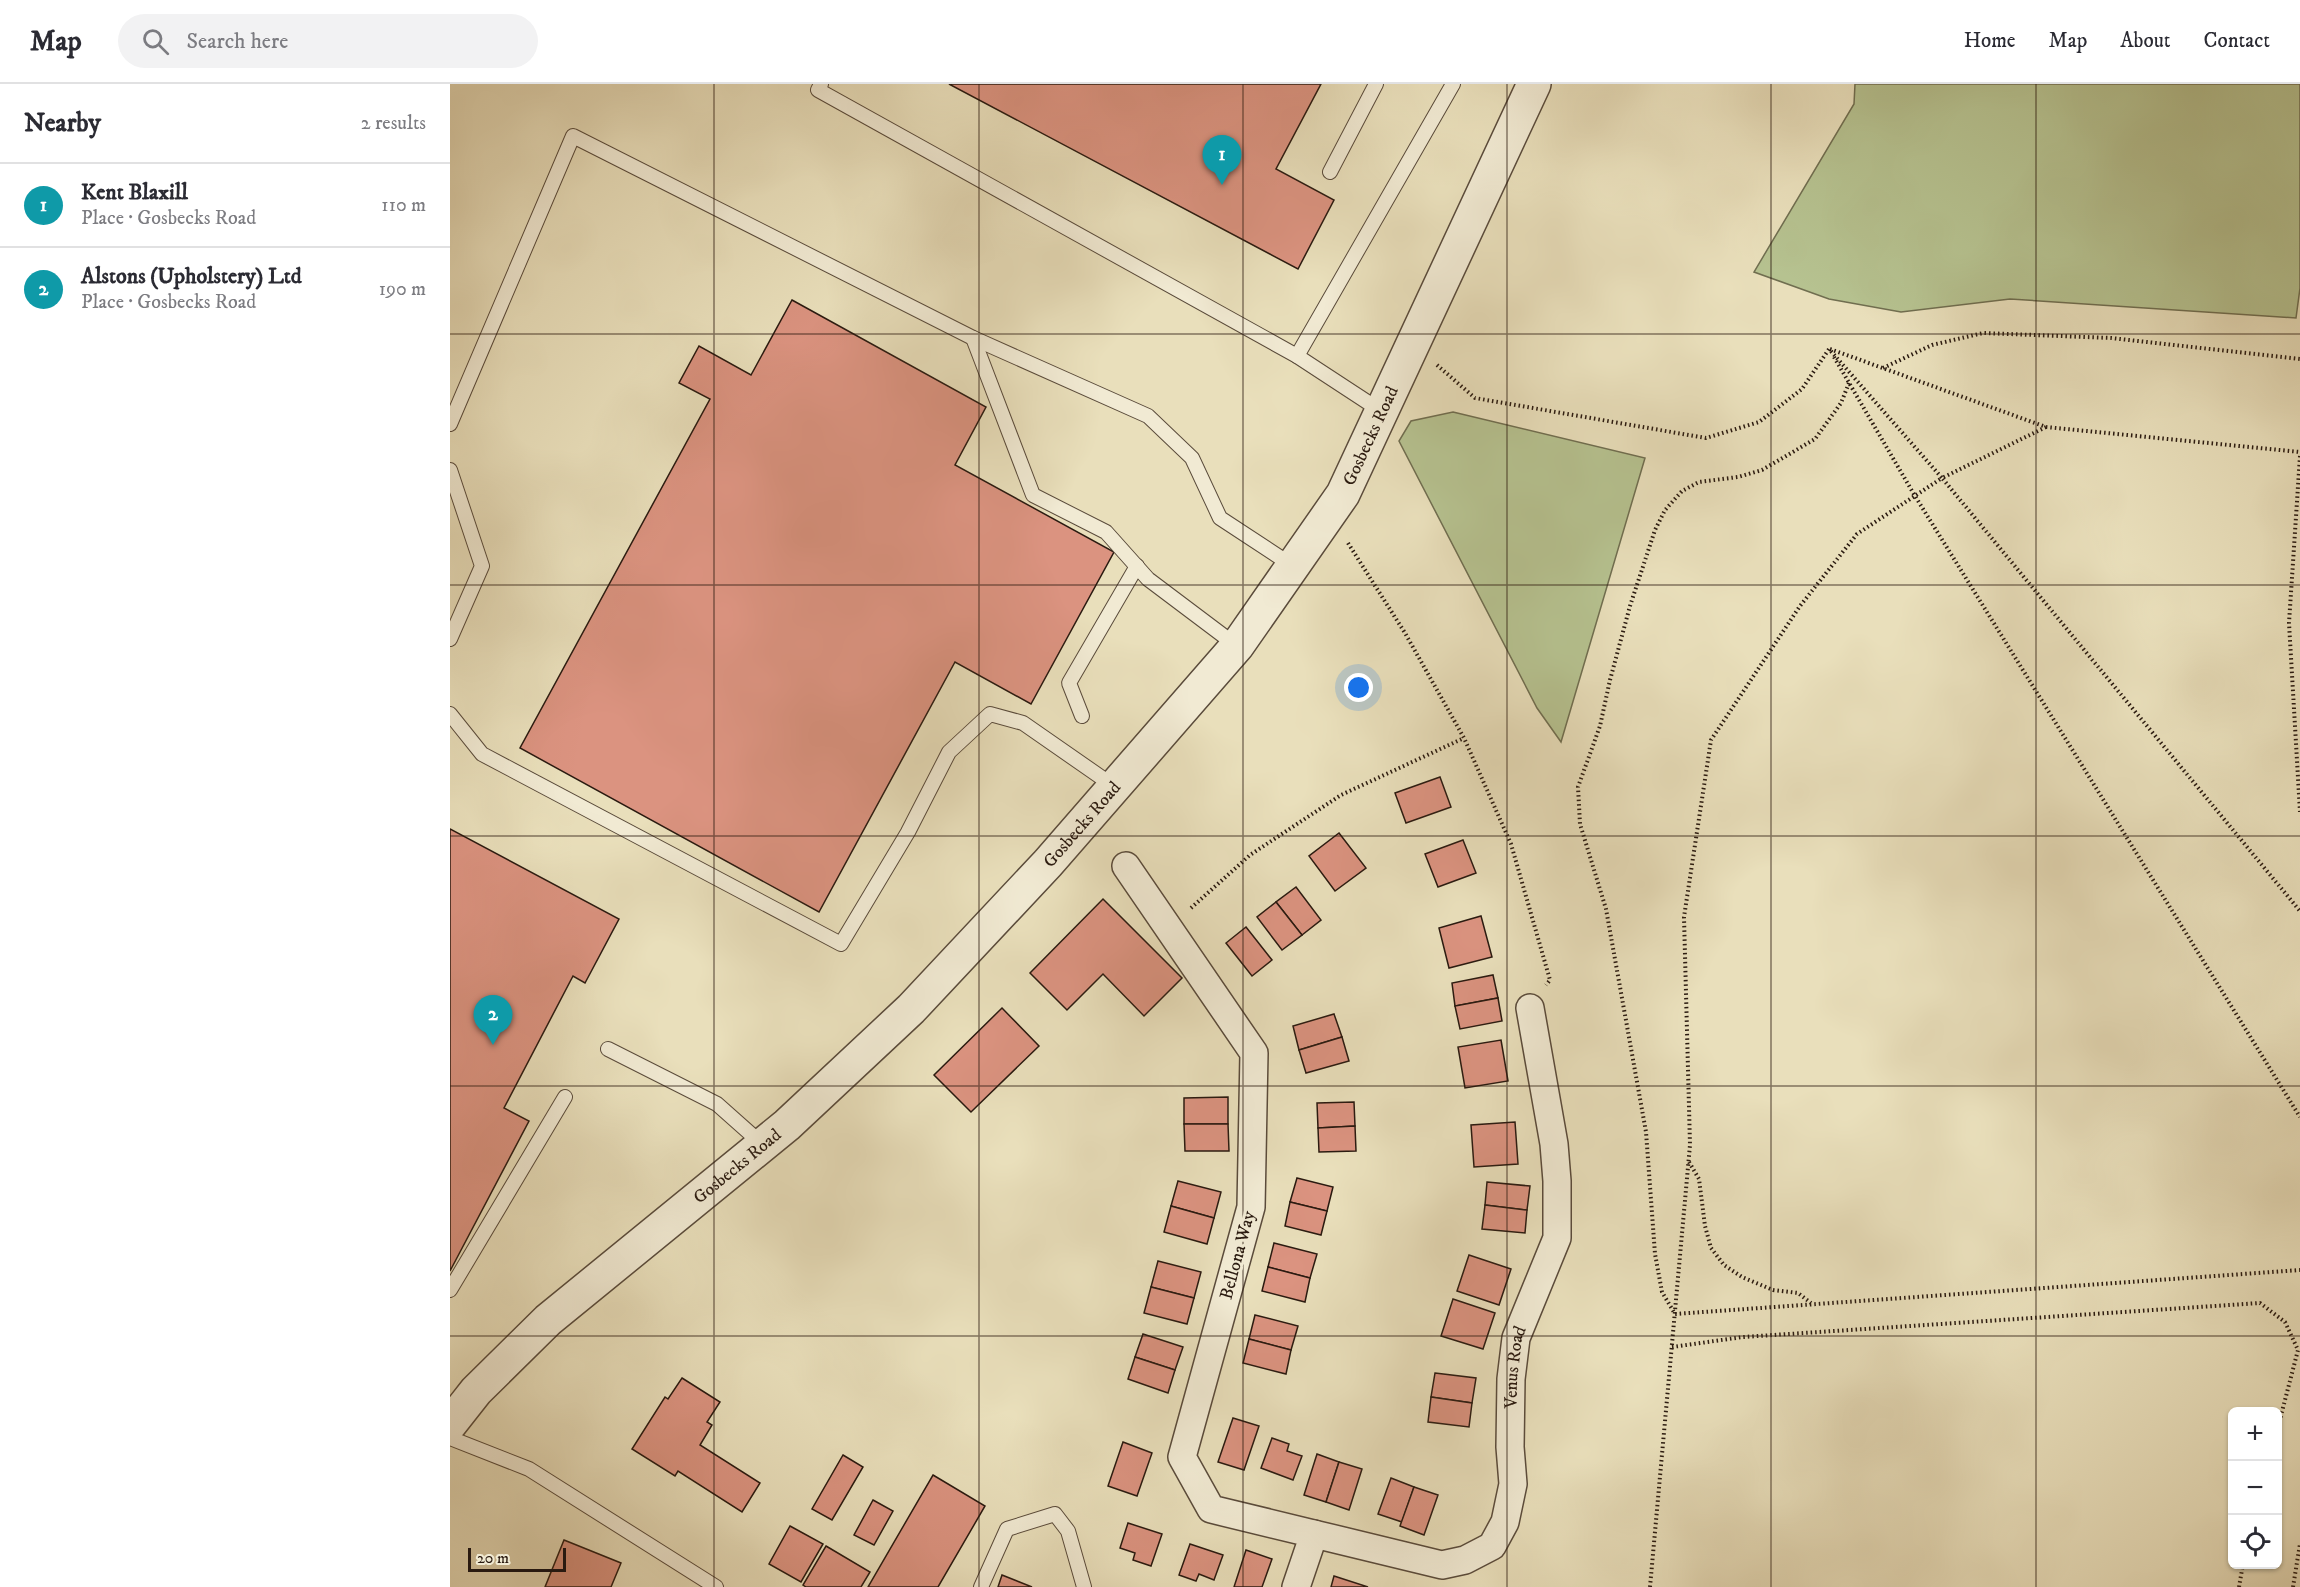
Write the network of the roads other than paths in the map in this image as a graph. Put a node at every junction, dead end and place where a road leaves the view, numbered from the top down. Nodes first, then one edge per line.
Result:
1 (1376, 84) edge
2 (1453, 84) edge
3 (1534, 84) edge
4 (815, 86) edge
5 (1330, 172) dead end
6 (973, 338) junction
7 (1297, 356) junction
8 (1381, 411) junction
9 (450, 424) edge
10 (450, 470) edge
11 (1137, 566) junction
12 (1293, 566) junction
13 (450, 639) edge
14 (1236, 646) junction
15 (450, 714) edge
16 (1082, 716) dead end
17 (1115, 787) junction
18 (1126, 866) dead end
19 (1530, 1008) road end
20 (608, 1049) dead end
21 (565, 1097) dead end
22 (762, 1144) junction
23 (450, 1290) edge
24 (450, 1424) edge
25 (450, 1438) edge
26 (1314, 1534) junction
27 (716, 1587) edge
28 (981, 1587) edge
29 (1084, 1587) edge
30 (1296, 1587) edge

1 - 5 lane
2 - 7 lane
3 - 8 street, Gosbecks Road
4 - 7 lane
6 - 9 lane
6 - 11 lane
6 - 12 lane
7 - 8 lane
8 - 12 street, Gosbecks Road
10 - 13 lane
11 - 14 lane
11 - 16 lane
12 - 14 street, Gosbecks Road
14 - 17 street, Gosbecks Road
15 - 17 lane
17 - 22 street, Gosbecks Road
18 - 26 street, Bellona Way
19 - 26 street, Venus Road
20 - 22 lane
21 - 23 lane
22 - 24 street, Gosbecks Road
25 - 27 lane
26 - 30 street
28 - 29 lane

